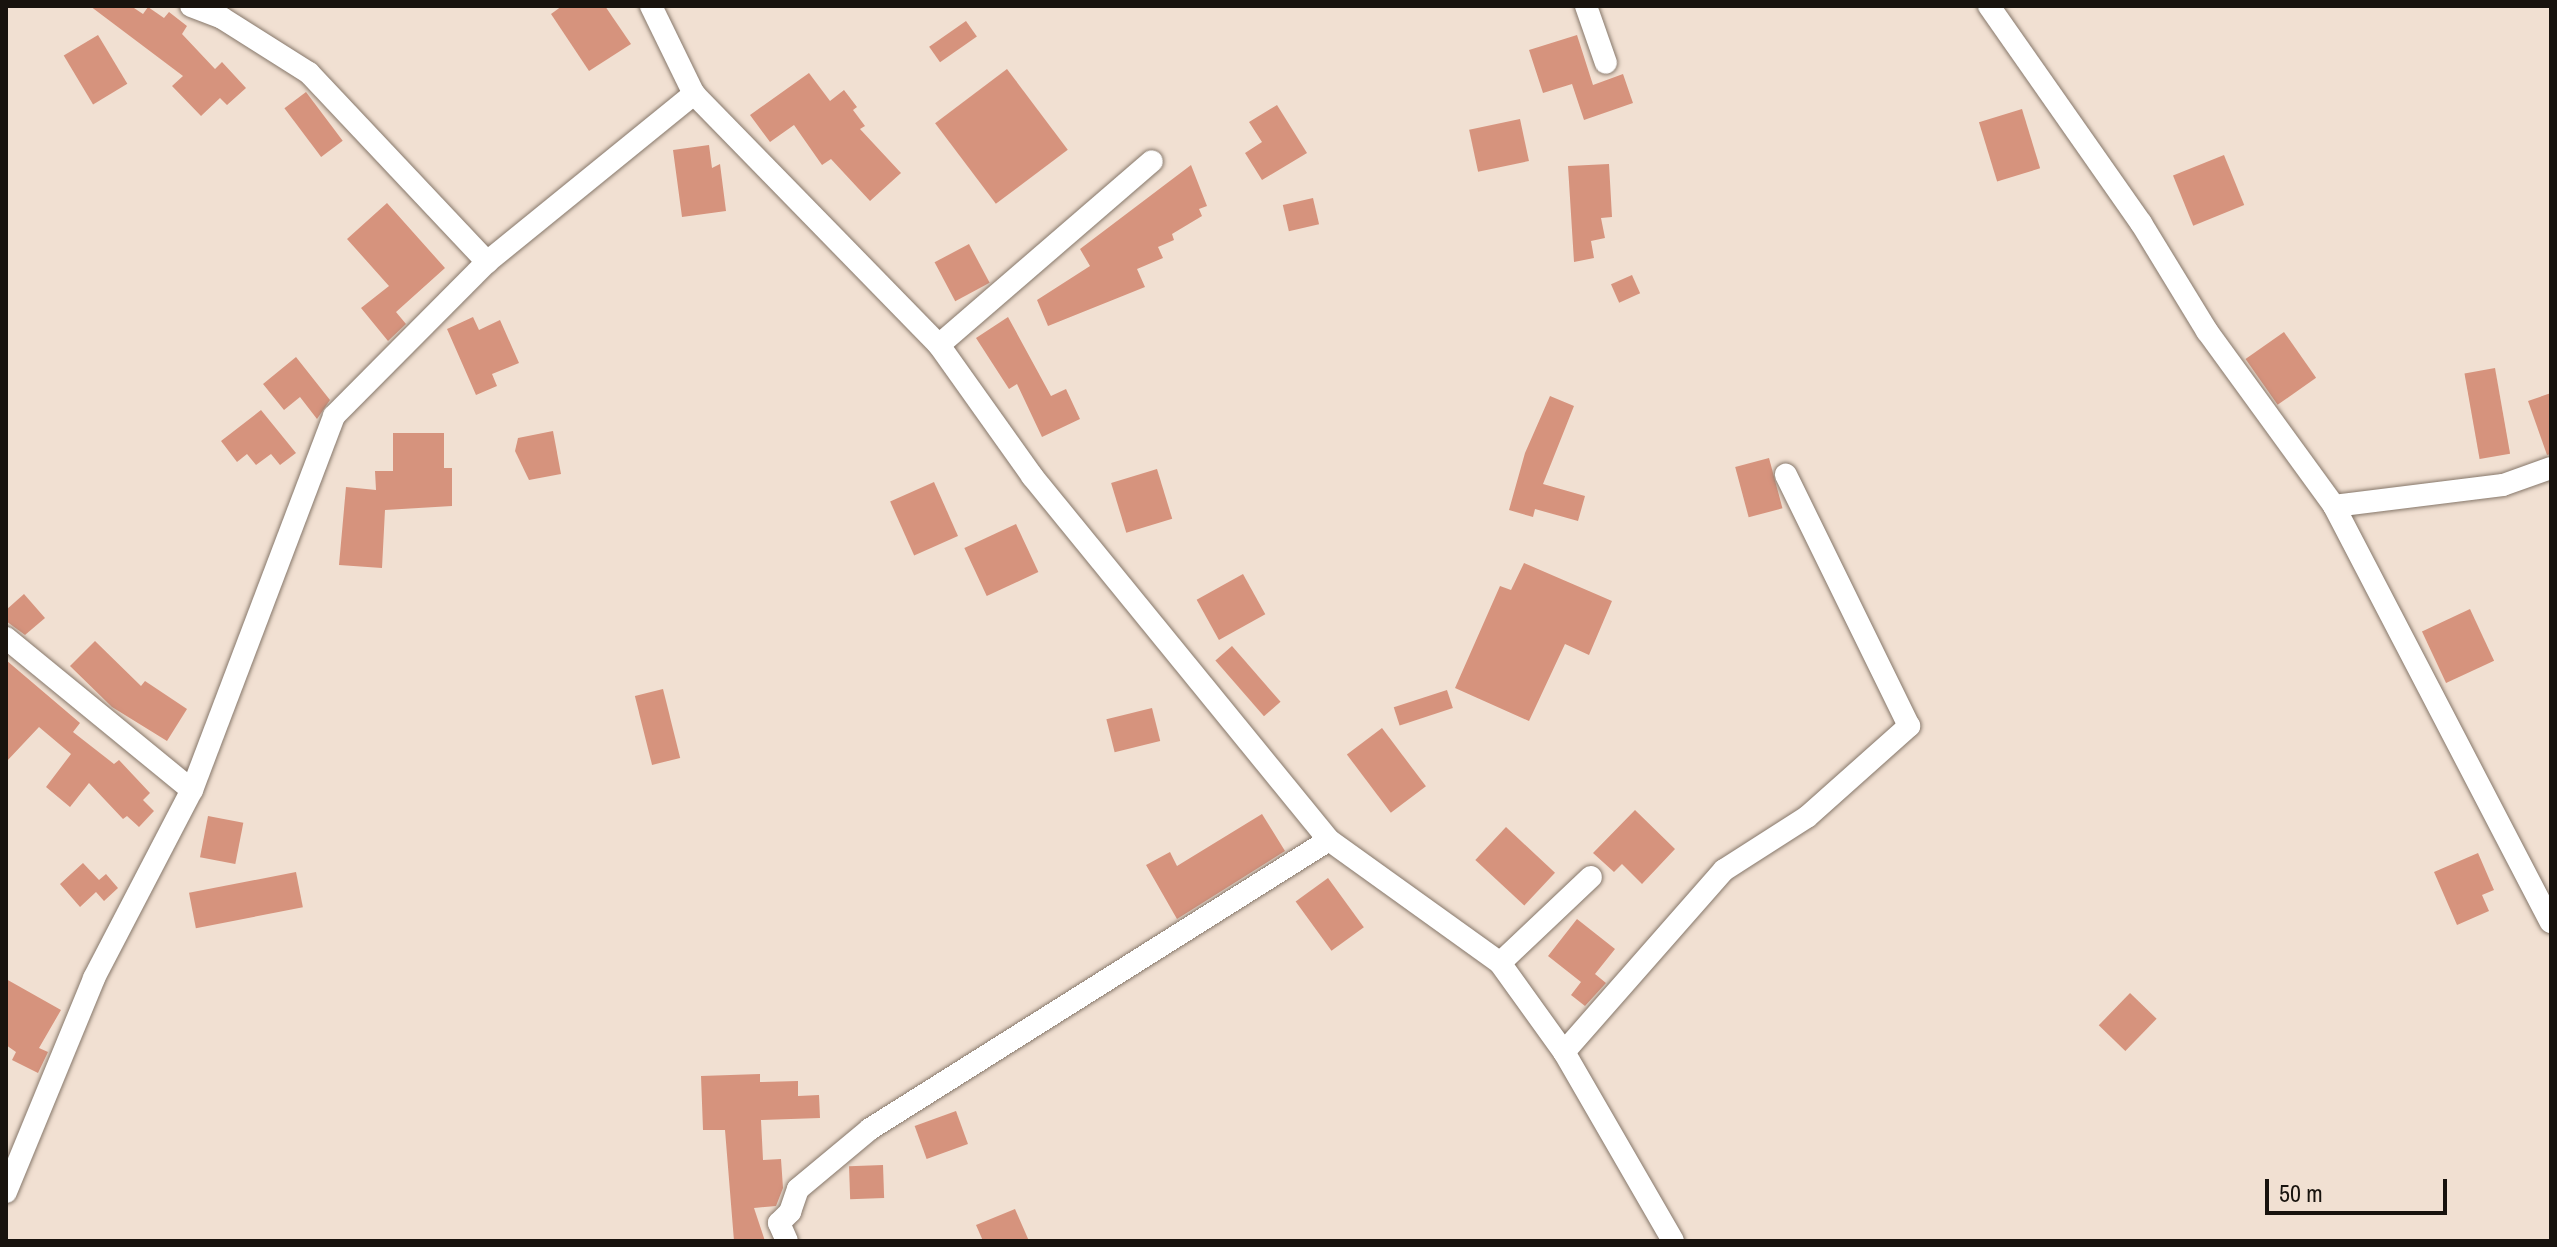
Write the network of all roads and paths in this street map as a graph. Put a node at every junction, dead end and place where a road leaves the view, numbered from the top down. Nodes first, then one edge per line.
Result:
1 (191, 6) edge
2 (651, 6) edge
3 (1586, 6) edge
4 (1989, 6) edge
5 (1606, 63) dead end
6 (694, 94) junction
7 (1152, 161) dead end
8 (487, 262) junction
9 (939, 345) junction
10 (2551, 468) edge
11 (1786, 475) dead end
12 (2334, 506) junction
13 (6, 638) edge
14 (192, 790) junction
15 (1329, 840) junction
16 (1591, 877) dead end
17 (2551, 922) edge
18 (1500, 963) junction
19 (1564, 1052) junction
20 (6, 1192) edge
21 (787, 1241) edge
22 (1673, 1241) edge

1 - 8 street
2 - 6 street
3 - 5 street
4 - 12 street
6 - 8 street
6 - 9 street
7 - 9 street
8 - 14 street
9 - 15 street
10 - 12 street
11 - 19 street
12 - 17 street
13 - 14 street
14 - 20 street
15 - 18 street
15 - 21 street
16 - 18 street
18 - 19 street
19 - 22 street

